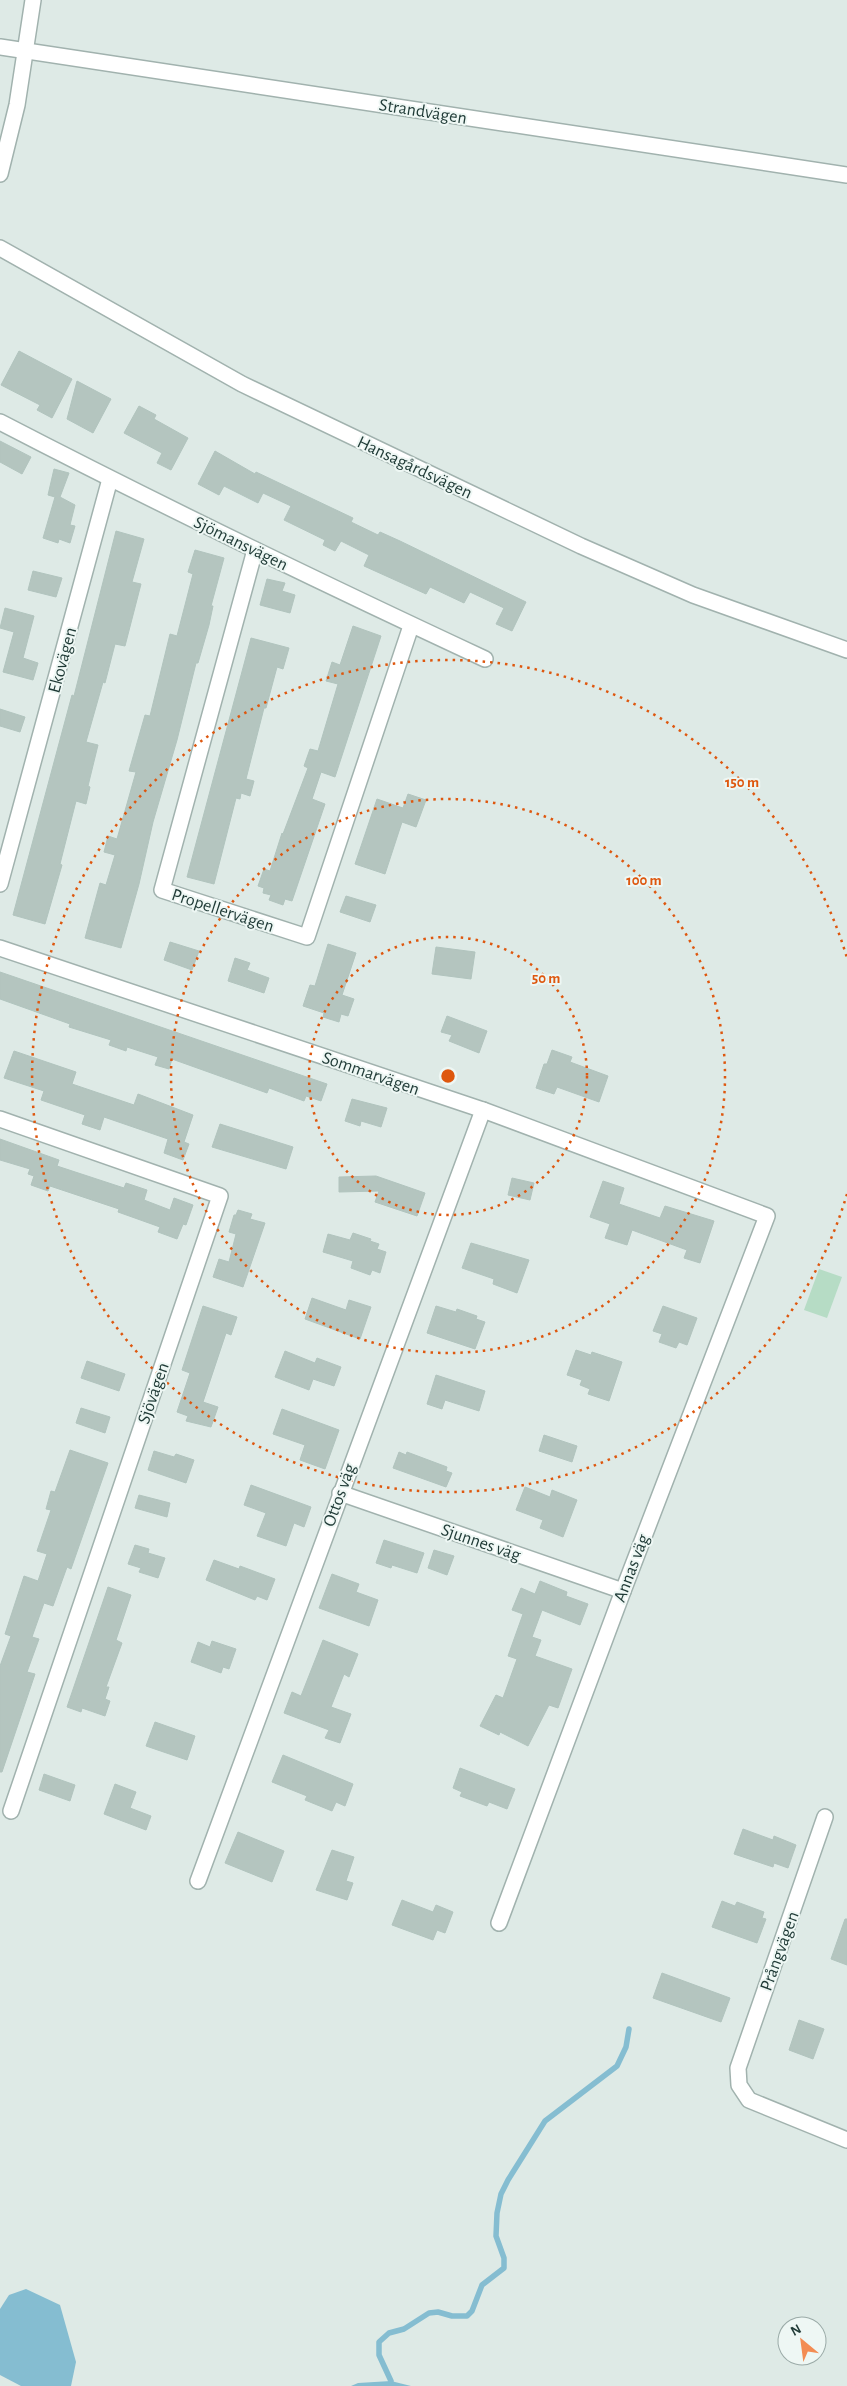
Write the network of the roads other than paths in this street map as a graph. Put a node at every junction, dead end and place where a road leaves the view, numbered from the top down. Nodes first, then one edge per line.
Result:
1 (33, 0) edge
2 (0, 47) edge
3 (25, 51) junction
4 (0, 174) edge
5 (847, 175) edge
6 (0, 248) edge
7 (0, 422) edge
8 (110, 479) junction
9 (255, 550) junction
10 (411, 626) junction
11 (847, 650) edge
12 (485, 659) dead end
13 (7, 839) edge
14 (0, 884) edge
15 (0, 948) edge
16 (483, 1110) junction
17 (0, 1119) edge
18 (767, 1216) joint
19 (340, 1493) junction
20 (623, 1591) junction
21 (11, 1811) dead end
22 (825, 1817) dead end
23 (198, 1881) dead end
24 (499, 1923) dead end
25 (847, 2140) edge

1 - 3 street
2 - 3 street, Strandvägen
3 - 4 street
3 - 5 street, Strandvägen
6 - 11 street, Hansagårdsvägen
7 - 8 street, Sjömansvägen
8 - 9 street, Sjömansvägen
8 - 13 street, Ekovägen
9 - 10 street, Sjömansvägen
9 - 10 street, Propellervägen
10 - 12 street, Sjömansvägen
13 - 14 street, Ekovägen
15 - 16 street, Sommarvägen
16 - 18 street, Sommarvägen
16 - 19 street, Ottos väg
17 - 21 street, Sjövägen
18 - 20 street, Annas väg
19 - 20 street, Sjunnes väg
19 - 23 street, Ottos väg
20 - 24 street, Annas väg
22 - 25 street, Prångvägen

